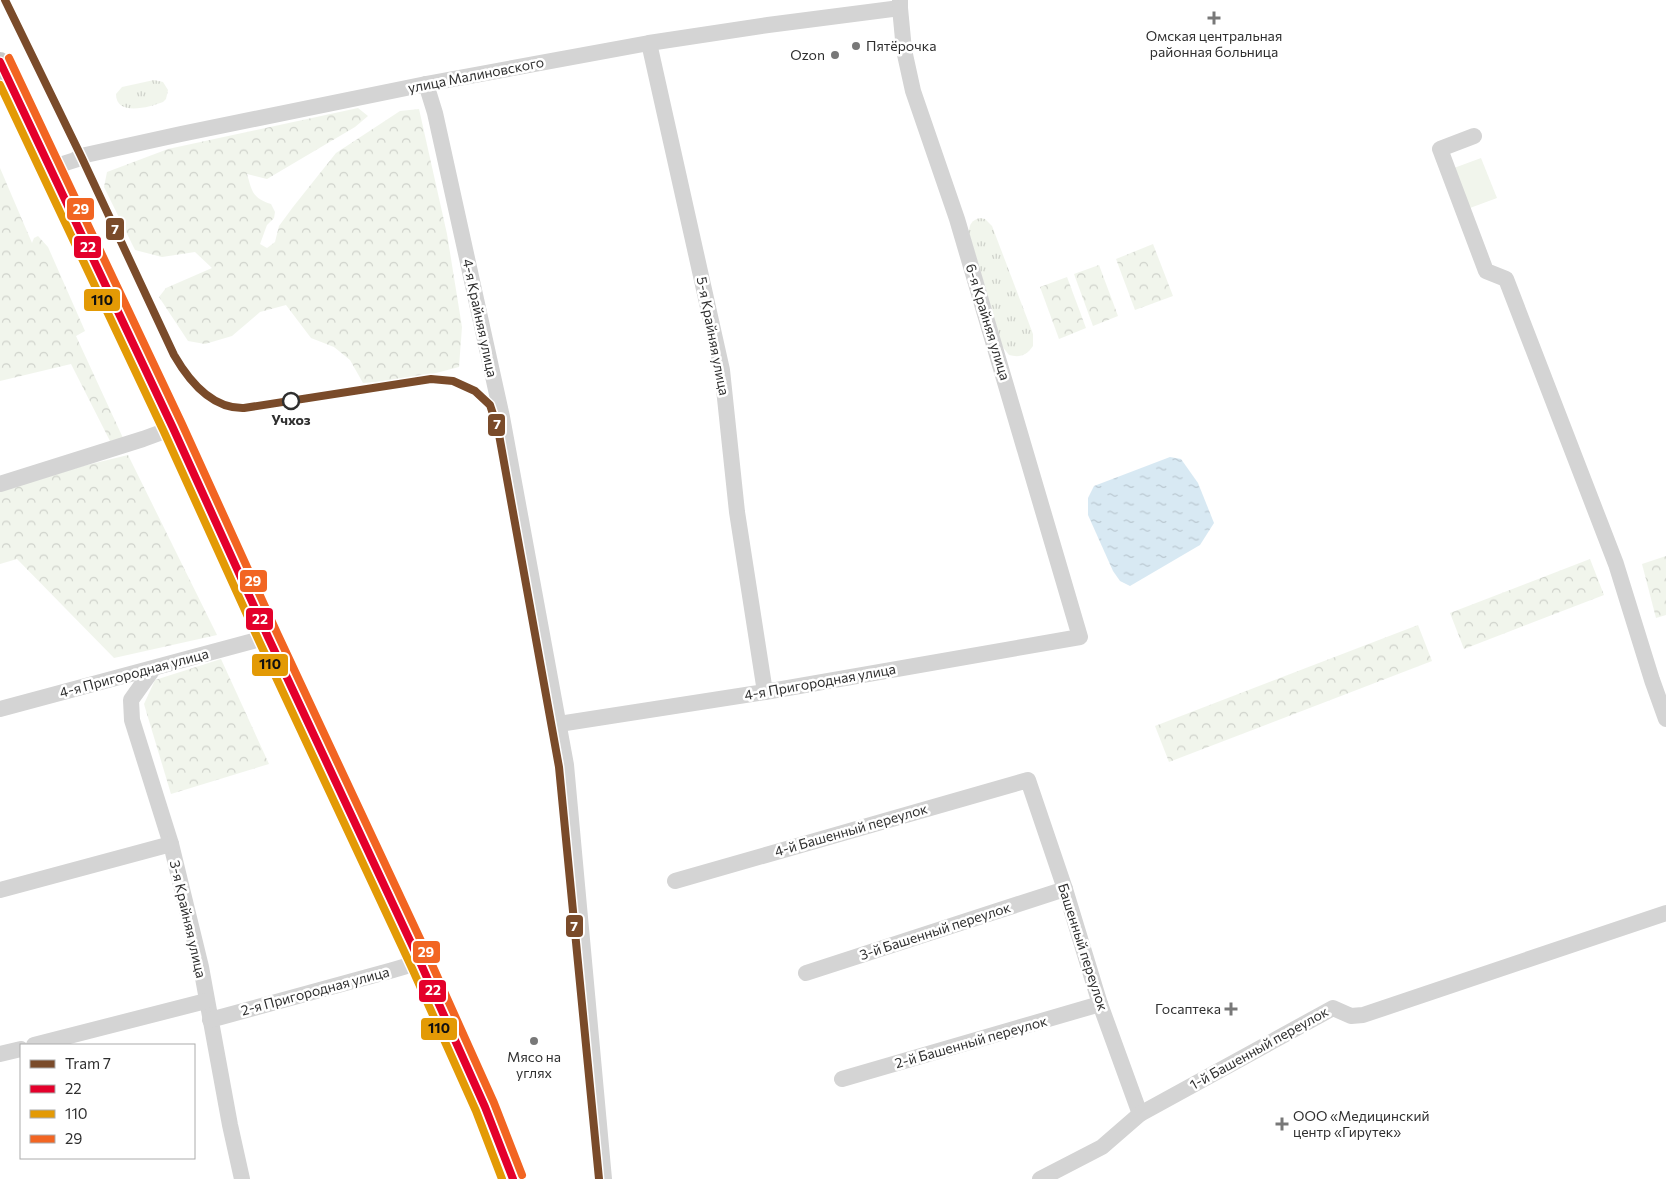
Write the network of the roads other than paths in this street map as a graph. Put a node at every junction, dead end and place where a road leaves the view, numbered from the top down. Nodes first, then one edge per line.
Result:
1 (900, 4) edge
2 (649, 43) junction
3 (0, 62) edge
4 (426, 84) junction
5 (1474, 136) dead end
6 (50, 168) junction
7 (173, 428) junction
8 (0, 484) edge
9 (268, 637) junction
10 (1080, 637) joint
11 (153, 669) junction
12 (765, 692) junction
13 (0, 709) edge
14 (1666, 719) edge
15 (559, 724) junction
16 (1028, 780) joint
17 (171, 844) junction
18 (675, 881) dead end
19 (1065, 889) junction
20 (0, 890) edge
21 (1666, 913) edge
22 (420, 962) junction
23 (806, 973) dead end
24 (206, 1001) junction
25 (1100, 1004) junction
26 (210, 1020) junction
27 (38, 1044) edge
28 (20, 1049) edge
29 (0, 1054) edge
30 (842, 1079) dead end
31 (1140, 1114) junction
32 (242, 1179) edge
33 (513, 1179) edge
34 (604, 1179) edge
35 (1040, 1179) edge

1 - 2 street, улица Малиновского
1 - 10 street, 6-я Крайняя улица
2 - 4 street, улица Малиновского
2 - 12 street, 5-я Крайняя улица
3 - 6 main road
4 - 6 street, улица Малиновского
4 - 15 street, 4-я Крайняя улица
5 - 14 street
6 - 7 main road
7 - 8 street
7 - 9 main road
9 - 11 street, 4-я Пригородная улица
9 - 22 main road
10 - 12 street, 4-я Пригородная улица
11 - 13 street, 4-я Пригородная улица
11 - 17 street, 3-я Крайняя улица
12 - 15 street, 4-я Пригородная улица
15 - 34 street, 4-я Крайняя улица
16 - 18 street, 4-й Башенный переулок
16 - 19 street, Башенный переулок
17 - 20 street
17 - 24 street, 3-я Крайняя улица
19 - 23 street, 3-й Башенный переулок
19 - 25 street, Башенный переулок
21 - 31 street, 1-й Башенный переулок
22 - 26 street, 2-я Пригородная улица
22 - 33 main road
24 - 26 street, 3-я Крайняя улица
24 - 27 street
25 - 30 street, 2-й Башенный переулок
25 - 31 street, Башенный переулок
26 - 32 street, 3-я Крайняя улица
28 - 29 street
31 - 35 street, 1-й Башенный переулок

